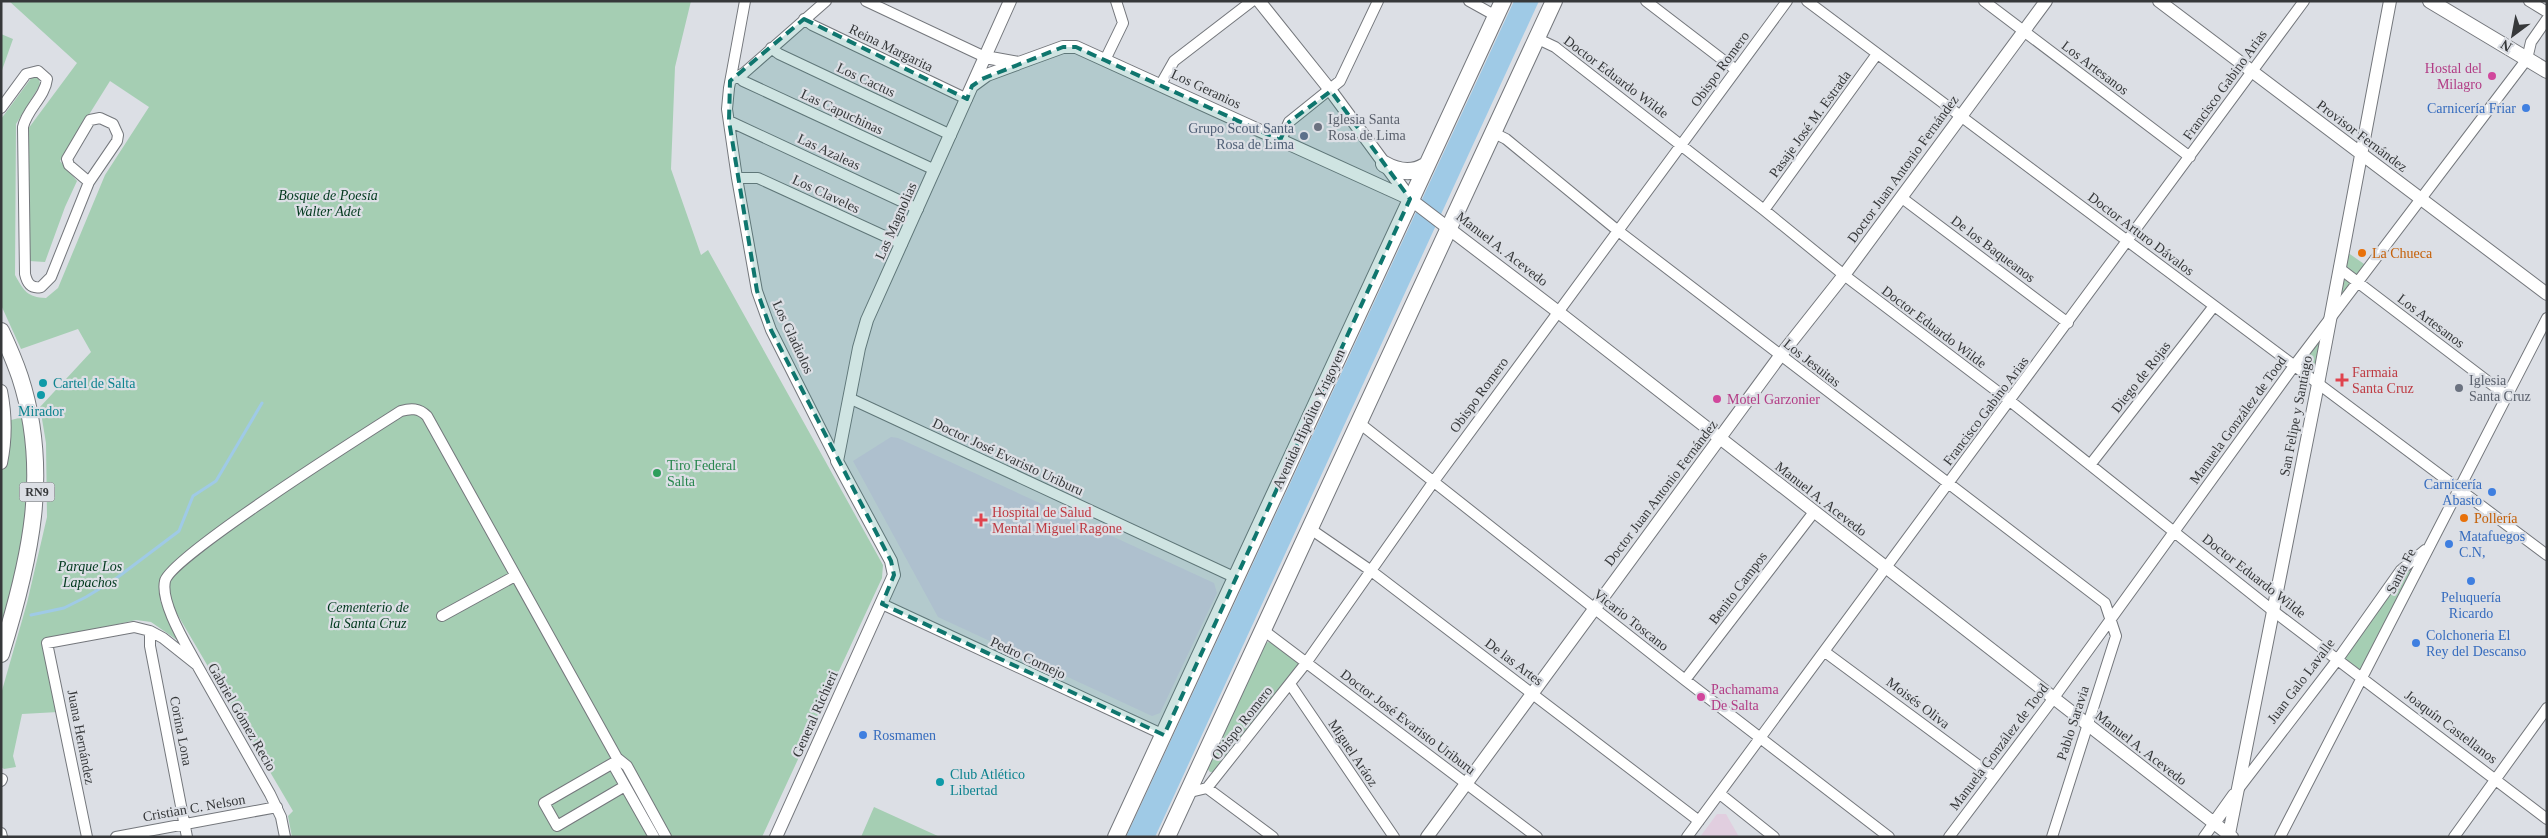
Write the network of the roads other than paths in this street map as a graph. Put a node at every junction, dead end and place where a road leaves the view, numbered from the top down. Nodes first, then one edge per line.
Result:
1 (746, 1) edge
2 (826, 1) edge
3 (866, 1) edge
4 (1010, 1) edge
5 (1116, 1) edge
6 (1252, 1) edge
7 (1259, 1) edge
8 (1378, 1) edge
9 (1469, 1) edge
10 (1554, 1) edge
11 (1646, 1) edge
12 (1787, 1) edge
13 (1807, 1) edge
14 (1984, 1) edge
15 (2046, 1) edge
16 (2159, 1) edge
17 (2304, 1) edge
18 (2390, 1) edge
19 (2430, 1) edge
20 (2529, 1) edge
21 (2174, 6) edge
22 (1500, 9) edge
23 (2547, 12) edge
24 (804, 19) junction
25 (2547, 19) edge
26 (2024, 31) junction
27 (1536, 38) junction
28 (771, 48) junction
29 (1877, 54) junction
30 (985, 57) junction
31 (2527, 59) junction
32 (1105, 60) junction
33 (1019, 63) junction
34 (1736, 70) junction
35 (2547, 71) edge
36 (2252, 72) junction
37 (734, 79) junction
38 (1160, 84) junction
39 (972, 86) junction
40 (1331, 91) junction
41 (966, 99) junction
42 (1, 108) edge
43 (1961, 116) junction
44 (728, 121) junction
45 (1492, 132) junction
46 (951, 136) junction
47 (1281, 140) junction
48 (1682, 145) junction
49 (2361, 154) junction
50 (2190, 157) junction
51 (1384, 164) junction
52 (1425, 166) junction
53 (935, 170) junction
54 (736, 178) junction
55 (89, 182) junction
56 (1902, 198) junction
57 (1410, 199) junction
58 (2421, 199) junction
59 (918, 209) junction
60 (1764, 210) junction
61 (1448, 226) junction
62 (1617, 230) junction
63 (2128, 241) junction
64 (902, 244) junction
65 (2339, 268) junction
66 (1844, 275) junction
67 (2358, 283) junction
68 (2547, 294) edge
69 (2214, 306) junction
70 (1558, 311) junction
71 (2547, 318) edge
72 (2330, 319) junction
73 (2068, 323) junction
74 (1, 331) edge
75 (1780, 356) junction
76 (2294, 366) junction
77 (2318, 384) junction
78 (1, 391) edge
79 (2508, 396) junction
80 (849, 398) junction
81 (2010, 401) junction
82 (1358, 422) junction
83 (1720, 439) junction
84 (837, 461) junction
85 (1, 464) edge
86 (2090, 465) junction
87 (1434, 481) junction
88 (1948, 485) junction
89 (2459, 489) junction
90 (1814, 512) junction
91 (1308, 528) junction
92 (2174, 531) junction
93 (2428, 548) junction
94 (2547, 555) edge
95 (1886, 568) junction
96 (1370, 570) junction
97 (515, 576) junction
98 (1236, 578) junction
99 (882, 604) junction
100 (1594, 609) junction
101 (2272, 610) junction
102 (442, 616) dead end
103 (2111, 619) junction
104 (150, 630) junction
105 (1263, 630) junction
106 (1825, 652) junction
107 (1, 654) edge
108 (2338, 659) junction
109 (1306, 663) junction
110 (197, 665) junction
111 (2362, 677) junction
112 (1685, 680) junction
113 (1290, 684) junction
114 (1533, 693) junction
115 (2053, 699) junction
116 (2547, 708) edge
117 (2086, 725) junction
118 (1164, 735) junction
119 (1761, 739) junction
120 (616, 760) junction
121 (1994, 777) junction
122 (2496, 778) junction
123 (1467, 783) junction
124 (625, 786) junction
125 (1207, 788) junction
126 (2238, 790) junction
127 (1186, 794) junction
128 (1720, 794) junction
129 (276, 807) junction
130 (2547, 818) edge
131 (1699, 821) junction
132 (184, 822) junction
133 (2214, 823) junction
134 (1, 833) edge
135 (2230, 836) edge
136 (2, 837) edge
137 (87, 837) edge
138 (116, 837) edge
139 (187, 837) edge
140 (286, 837) edge
141 (654, 837) edge
142 (666, 837) edge
143 (776, 837) edge
144 (1116, 837) edge
145 (1166, 837) edge
146 (1273, 837) edge
147 (1394, 837) edge
148 (1427, 837) edge
149 (1537, 837) edge
150 (1687, 837) edge
151 (1774, 837) edge
152 (1889, 837) edge
153 (1949, 837) edge
154 (2052, 837) edge
155 (2204, 837) edge
156 (2280, 837) edge
157 (2454, 837) edge

1 - 37 street, Los Gladiolos
2 - 24 street
3 - 30 street
4 - 30 street, Las Magnolias
5 - 32 street
6 - 38 street
7 - 40 street
8 - 40 street
9 - 22 street
10 - 27 highway
11 - 34 street
12 - 34 street, Obispo Romero
13 - 29 street, Doctor Arturo Dávalos
14 - 26 street, Los Artesanos
15 - 26 street, Doctor Juan Antonio Fernández
16 - 21 street, Provisor Fernández
17 - 36 street, Francisco Gabino Arias
18 - 49 street, San Felipe y Santiago
19 - 31 main road
20 - 23 street
21 - 36 street, Provisor Fernández
22 - 52 highway, Avenida Hipólito Yrigoyen
24 - 28 street
24 - 41 street, Reina Margarita
25 - 31 street, Manuela González de Tood
26 - 43 street, Doctor Juan Antonio Fernández
26 - 50 street, Los Artesanos
27 - 45 highway
27 - 48 street, Doctor Eduardo Wilde
28 - 37 street
28 - 46 street, Los Cactus
29 - 43 street, Doctor Arturo Dávalos
29 - 60 street, Pasaje José M. Estrada
30 - 33 street, Los Geranios
30 - 39 street, Las Magnolias
31 - 35 main road
31 - 58 street, Manuela González de Tood
32 - 33 street, Los Geranios
32 - 38 street, Los Geranios
33 - 39 street
34 - 48 street, Obispo Romero
36 - 49 street, Provisor Fernández
36 - 50 street, Francisco Gabino Arias
37 - 44 street, Los Gladiolos
37 - 53 street, Las Capuchinas
38 - 47 street, Los Geranios
39 - 41 street, Las Magnolias
40 - 47 street
40 - 51 street
41 - 46 street, Las Magnolias
42 - 55 street
43 - 56 street, Doctor Juan Antonio Fernández
43 - 63 street, Doctor Arturo Dávalos
44 - 54 street, Los Gladiolos
44 - 59 street, Las Azaleas
45 - 61 highway
45 - 62 street, Los Jesuitas
46 - 53 street, Las Magnolias
47 - 57 street, Los Geranios
48 - 60 street, Doctor Eduardo Wilde
48 - 62 street, Obispo Romero
49 - 58 street, Provisor Fernández
49 - 65 street, San Felipe y Santiago
50 - 63 street, Francisco Gabino Arias
51 - 52 highway
51 - 57 street
52 - 57 highway, Avenida Hipólito Yrigoyen
53 - 59 street, Las Magnolias
54 - 64 street, Los Claveles
54 - 84 street, Los Gladiolos
55 - 55 street
56 - 66 street, Doctor Juan Antonio Fernández
56 - 73 street, De los Baqueanos
57 - 61 street, Manuel A. Acevedo
57 - 98 highway, Avenida Hipólito Yrigoyen
58 - 67 street, Manuela González de Tood
58 - 68 street, Provisor Fernández
59 - 64 street, Las Magnolias
60 - 66 street, Doctor Eduardo Wilde
61 - 70 street, Manuel A. Acevedo
61 - 82 highway
62 - 70 street, Obispo Romero
62 - 75 street, Los Jesuitas
63 - 69 street, Doctor Arturo Dávalos
63 - 73 street, Francisco Gabino Arias
64 - 80 street, Las Magnolias
65 - 67 street, Los Artesanos
65 - 72 street, San Felipe y Santiago
66 - 75 street, Doctor Juan Antonio Fernández
66 - 81 street, Doctor Eduardo Wilde
67 - 72 street, Manuela González de Tood
67 - 79 street, Los Artesanos
69 - 76 street, Doctor Arturo Dávalos
69 - 86 street, Diego de Rojas
70 - 83 street, Manuel A. Acevedo
70 - 87 street, Obispo Romero
71 - 79 street, Santa Fe
72 - 76 street, Manuela González de Tood
72 - 77 street, San Felipe y Santiago
73 - 81 street, Francisco Gabino Arias
74 - 107 highway, RN9
75 - 83 street, Doctor Juan Antonio Fernández
75 - 88 street, Los Jesuitas
76 - 77 street, Doctor Arturo Dávalos
76 - 92 street, Manuela González de Tood
77 - 89 street, Doctor Arturo Dávalos
77 - 101 street, San Felipe y Santiago
78 - 85 street
79 - 89 street, Santa Fe
80 - 84 street, Las Magnolias
80 - 98 street, Doctor José Evaristo Uriburu
81 - 86 street, Doctor Eduardo Wilde
81 - 88 street, Francisco Gabino Arias
82 - 87 street, Vicario Toscano
82 - 91 highway
83 - 90 street, Manuel A. Acevedo
83 - 100 street, Doctor Juan Antonio Fernández
84 - 99 street, Los Gladiolos
86 - 92 street, Doctor Eduardo Wilde
87 - 96 street, Obispo Romero
87 - 100 street, Vicario Toscano
88 - 95 street, Francisco Gabino Arias
88 - 103 street, Los Jesuitas
89 - 93 street, Santa Fe
89 - 94 street, Doctor Arturo Dávalos
90 - 95 street, Manuel A. Acevedo
90 - 112 street, Benito Campos
91 - 96 street, De las Artes
91 - 105 highway
92 - 101 street, Doctor Eduardo Wilde
92 - 103 street, Manuela González de Tood
93 - 108 street, Juan Galo Lavalle
93 - 111 street, Santa Fe
95 - 106 street, Francisco Gabino Arias
95 - 115 street, Manuel A. Acevedo
96 - 109 street, Obispo Romero
96 - 114 street, De las Artes
97 - 102 street
97 - 110 street
97 - 120 street
98 - 118 highway, Avenida Hipólito Yrigoyen
99 - 118 street, Pedro Cornejo
99 - 143 street, General Richieri
100 - 112 street, Vicario Toscano
100 - 114 street, Doctor Juan Antonio Fernández
101 - 108 street, Doctor Eduardo Wilde
101 - 126 street, San Felipe y Santiago
103 - 115 street, Manuela González de Tood
103 - 117 street, Pablo Saravia
104 - 110 street, Gabriel Gómez Recio
104 - 132 street, Corina Lona
104 - 137 street, Juana Hernández
105 - 109 street, Doctor José Evaristo Uriburu
105 - 127 highway
106 - 119 street, Francisco Gabino Arias
106 - 121 street, Moisés Oliva
108 - 111 street, Joaquín Castellanos
108 - 126 street, Juan Galo Lavalle
109 - 113 street, Obispo Romero
109 - 123 street, Doctor José Evaristo Uriburu
110 - 129 street, Gabriel Gómez Recio
111 - 122 street, Joaquín Castellanos
111 - 156 street, Santa Fe
112 - 119 street, Vicario Toscano
113 - 125 street, Obispo Romero
113 - 147 street, Miguel Aráoz
114 - 123 street, Doctor Juan Antonio Fernández
114 - 131 street, De las Artes
115 - 117 street, Manuel A. Acevedo
115 - 121 street, Manuela González de Tood
116 - 122 street
117 - 133 street, Manuel A. Acevedo
117 - 154 street, Pablo Saravia
118 - 144 highway, Avenida Hipólito Yrigoyen
119 - 128 street, Francisco Gabino Arias
119 - 152 street, Vicario Toscano
120 - 124 street
120 - 124 street
120 - 142 street
121 - 153 street, Manuela González de Tood
122 - 130 street, Joaquín Castellanos
122 - 157 street
123 - 148 street, Doctor Juan Antonio Fernández
123 - 149 street, Doctor José Evaristo Uriburu
124 - 141 street
125 - 127 street
125 - 146 street
126 - 133 street, Juan Galo Lavalle
126 - 135 street, San Felipe y Santiago
127 - 145 highway
128 - 131 street, Francisco Gabino Arias
128 - 151 street
129 - 132 street, Cristian C. Nelson
129 - 140 street, Gabriel Gómez Recio
131 - 150 street, Francisco Gabino Arias
132 - 138 street, Cristian C. Nelson
132 - 139 street, Corina Lona
133 - 135 street, Manuel A. Acevedo
133 - 155 street, Juan Galo Lavalle
134 - 136 street

